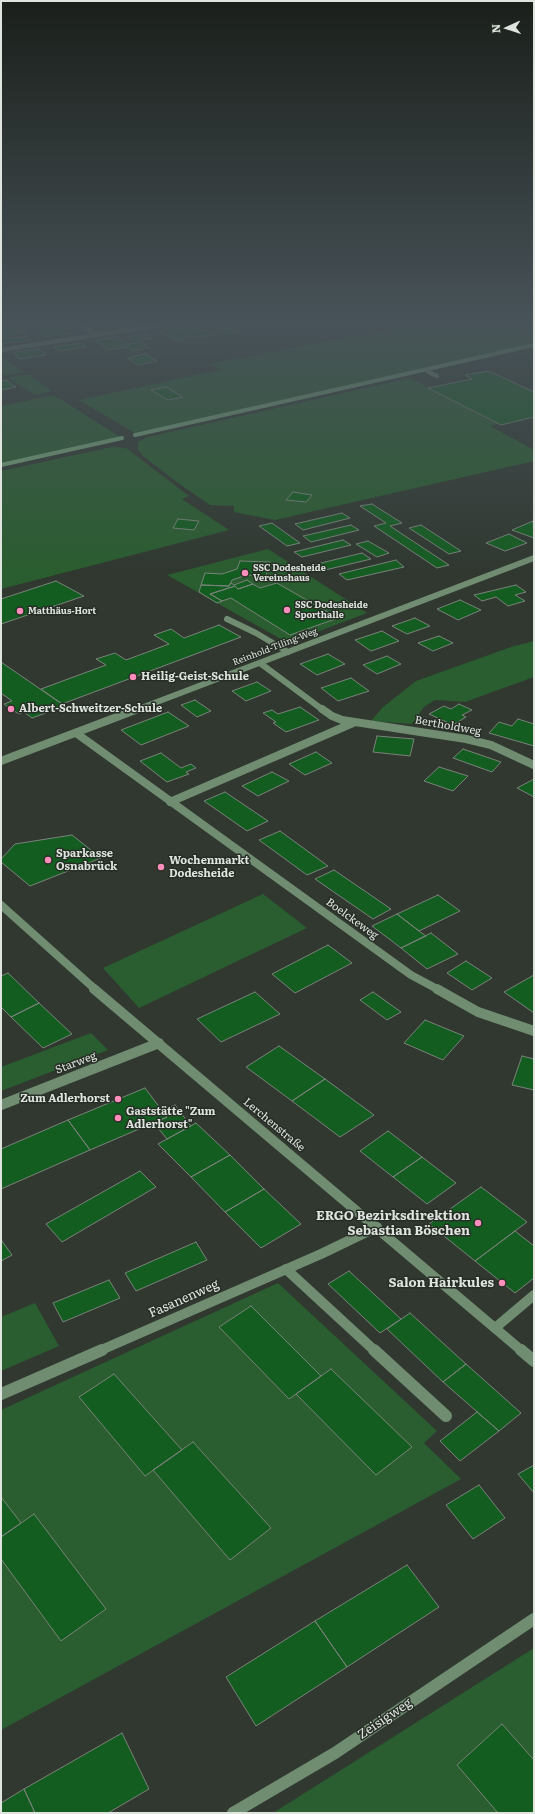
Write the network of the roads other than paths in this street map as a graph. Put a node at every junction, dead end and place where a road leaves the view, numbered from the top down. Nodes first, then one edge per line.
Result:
1 (534, 558) edge
2 (227, 618) dead end
3 (288, 652) junction
4 (260, 663) junction
5 (354, 723) junction
6 (76, 733) junction
7 (1, 762) edge
8 (534, 764) edge
9 (170, 802) junction
10 (1, 905) edge
11 (534, 1031) edge
12 (159, 1044) junction
13 (1, 1105) edge
14 (377, 1227) junction
15 (286, 1269) junction
16 (534, 1295) edge
17 (495, 1328) junction
18 (534, 1361) edge
19 (1, 1394) edge
20 (446, 1416) dead end
21 (534, 1619) edge
22 (233, 1813) edge

1 - 3 street, Reinhold-Tiling-Weg
2 - 3 street
3 - 4 street, Reinhold-Tiling-Weg
4 - 5 street, Bertholdweg
4 - 6 street, Reinhold-Tiling-Weg
5 - 8 street, Bertholdweg
5 - 9 street
6 - 7 street, Reinhold-Tiling-Weg
6 - 9 street, Boelckeweg
9 - 11 street, Boelckeweg
10 - 12 street, Lerchenstraße
12 - 13 street, Starweg
12 - 14 street, Lerchenstraße
14 - 15 street, Fasanenweg
14 - 17 street, Lerchenstraße
15 - 19 street, Fasanenweg
15 - 20 street
16 - 17 street
17 - 18 street, Lerchenstraße
21 - 22 street, Zeisigweg

